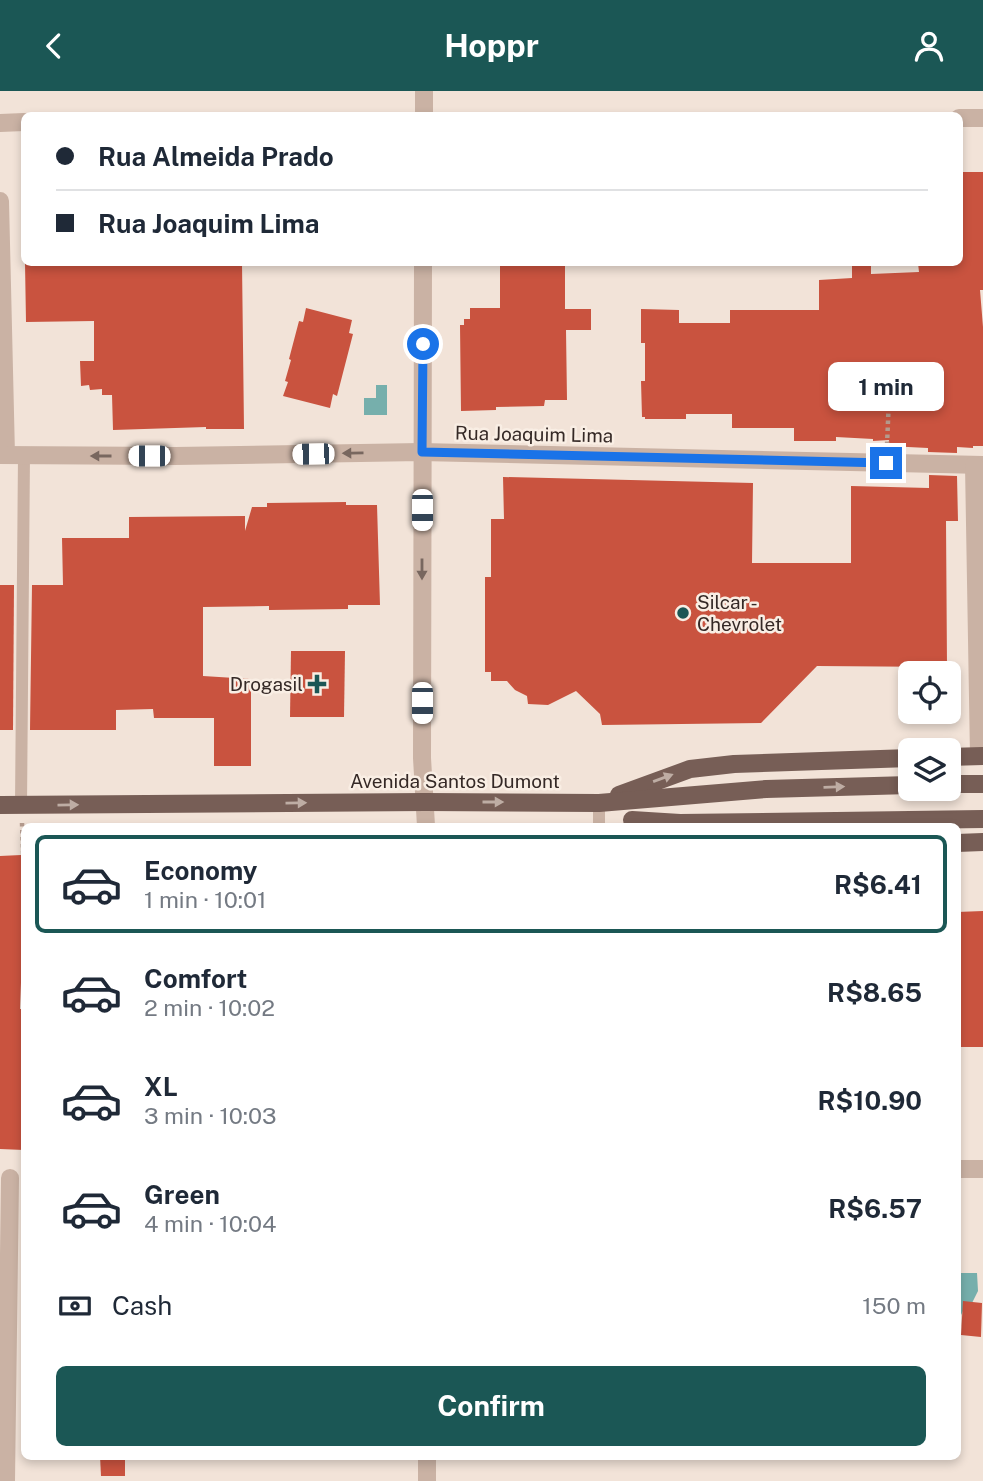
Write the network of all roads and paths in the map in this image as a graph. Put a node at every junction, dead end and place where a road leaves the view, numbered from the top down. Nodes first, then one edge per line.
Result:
1 (424, 91) edge
2 (424, 112) edge
3 (963, 118) edge
4 (983, 118) edge
5 (0, 123) edge
6 (21, 123) edge
7 (0, 201) edge
8 (423, 266) edge
9 (890, 375) dead end
10 (422, 452) junction
11 (10, 455) edge
12 (886, 463) junction
13 (979, 465) edge
14 (981, 756) edge
15 (961, 757) edge
16 (898, 758) edge
17 (961, 784) edge
18 (983, 784) edge
19 (898, 785) edge
20 (425, 802) junction
21 (599, 803) junction
22 (0, 805) edge
23 (21, 805) junction
24 (983, 818) edge
25 (22, 823) edge
26 (426, 823) edge
27 (599, 823) edge
28 (638, 823) edge
29 (983, 842) edge
30 (961, 843) edge
31 (961, 1169) edge
32 (983, 1169) edge
33 (11, 1178) edge
34 (427, 1460) edge
35 (6, 1481) edge
36 (426, 1481) edge

1 - 2 street
3 - 4 street
5 - 6 street
7 - 11 street
8 - 10 street
9 - 12 path
10 -> 11 street, Rua Joaquim Lima
10 - 12 street, Rua Joaquim Lima
10 -> 20 street
11 - 23 lane
12 - 13 street, Rua Joaquim Lima
13 - 14 street
14 - 15 main road
21 -> 16 main road
17 - 18 main road
21 -> 19 main road, Avenida Santos Dumont
20 -> 21 main road, Avenida Santos Dumont
23 -> 20 main road, Avenida Santos Dumont
20 - 26 street
21 - 27 lane
21 - 28 main road
22 - 23 main road, Avenida Santos Dumont
23 - 25 path
24 - 28 main road
29 - 30 main road
31 - 32 street
33 - 35 street
34 - 36 street

